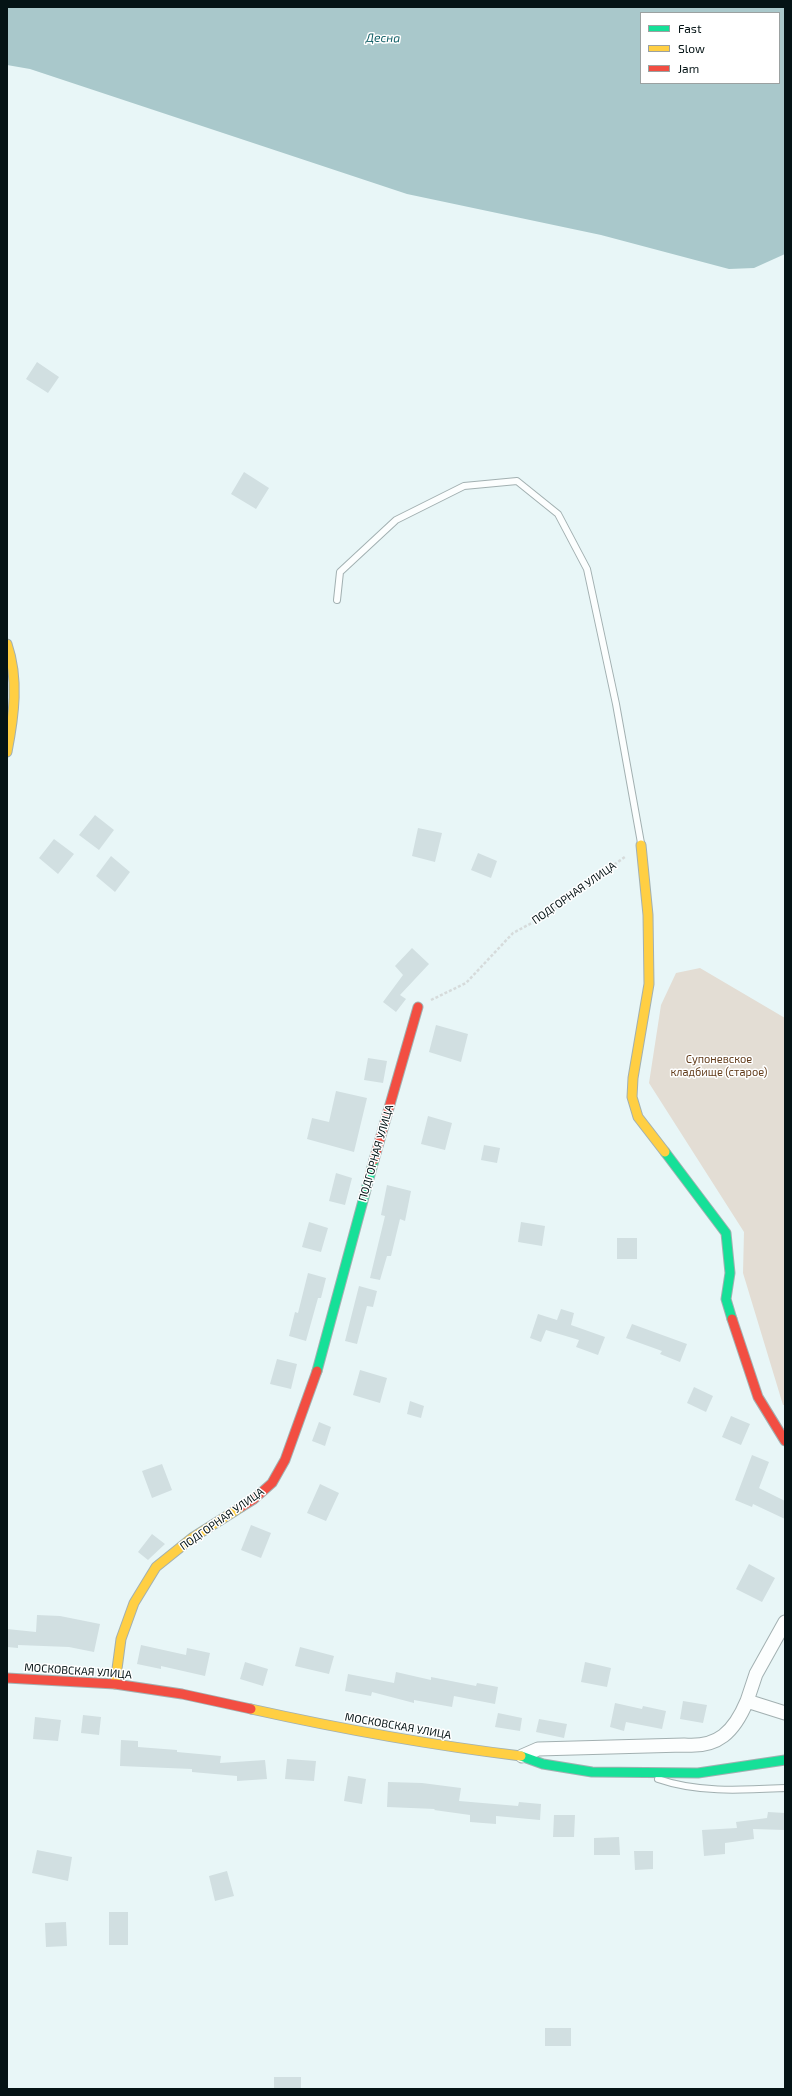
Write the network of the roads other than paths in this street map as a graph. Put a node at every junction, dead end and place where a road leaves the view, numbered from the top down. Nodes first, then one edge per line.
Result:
1 (337, 600) dead end
2 (7, 644) edge
3 (7, 752) edge
4 (641, 845) joint
5 (418, 1007) road end
6 (785, 1442) edge
7 (785, 1622) edge
8 (7, 1678) edge
9 (115, 1684) junction
10 (747, 1701) junction
11 (785, 1713) edge
12 (522, 1756) junction
13 (785, 1760) edge
14 (639, 1772) junction
15 (785, 1788) edge

1 - 4 lane
2 - 3 street
4 - 6 street
5 - 9 street, ПОДГОРНАЯ УЛИЦА
7 - 10 street
8 - 9 street, МОСКОВСКАЯ УЛИЦА
9 - 12 street, МОСКОВСКАЯ УЛИЦА
10 - 11 street
10 - 12 street
12 - 14 street, МОСКОВСКАЯ УЛИЦА
13 - 14 street, МОСКОВСКАЯ УЛИЦА
14 - 15 lane

